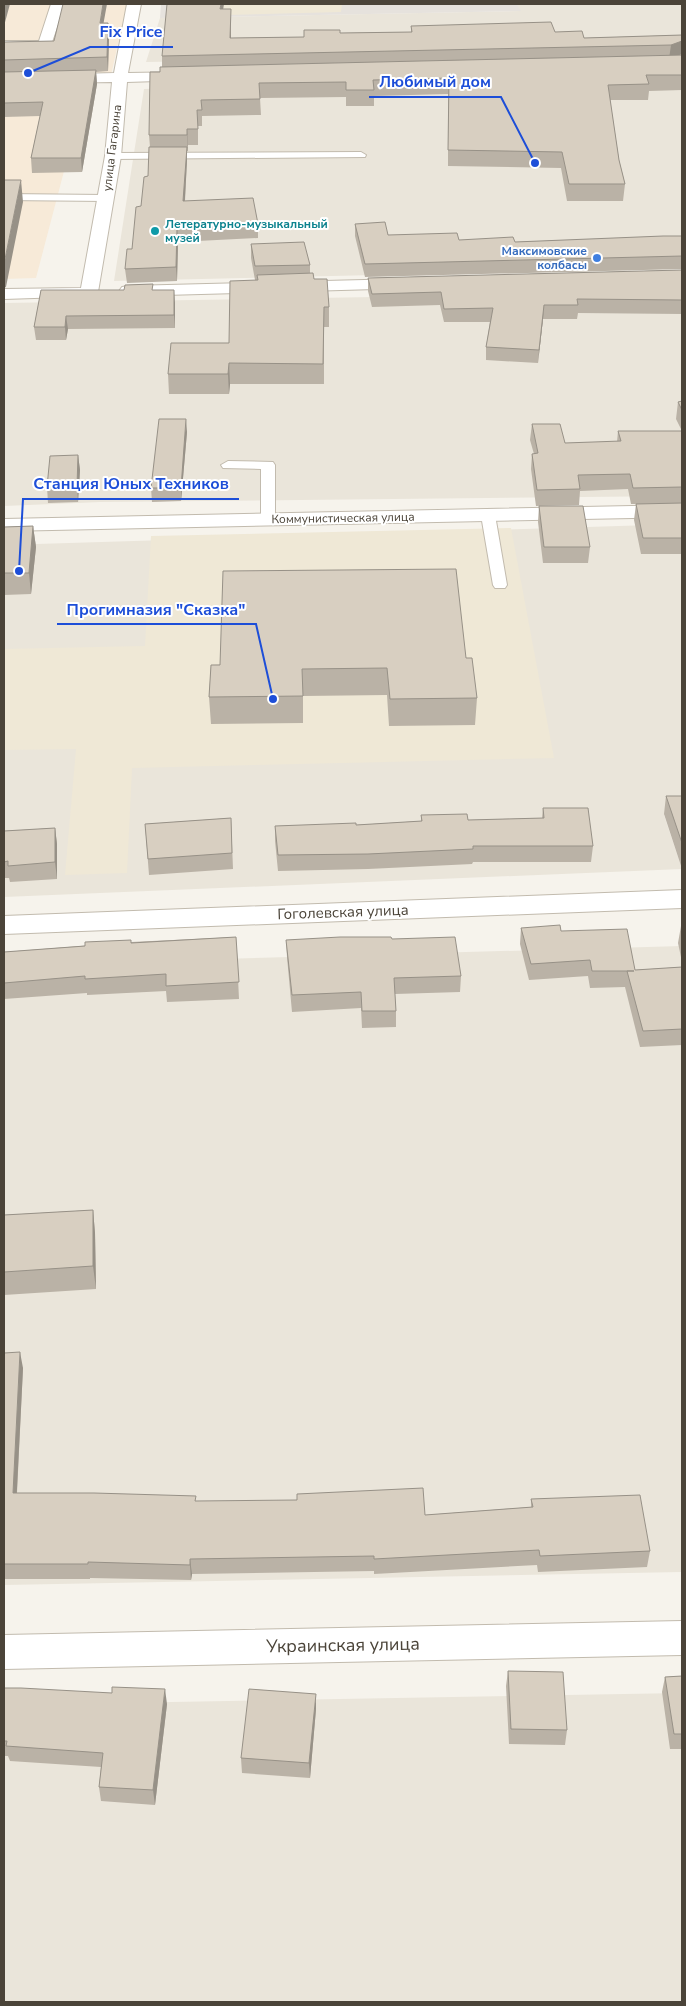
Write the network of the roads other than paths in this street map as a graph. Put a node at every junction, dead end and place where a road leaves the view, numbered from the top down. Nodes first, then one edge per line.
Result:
1 (58, 4) edge
2 (134, 4) edge
3 (4, 45) edge
4 (199, 76) edge
5 (120, 78) junction
6 (4, 80) edge
7 (361, 155) dead end
8 (113, 156) junction
9 (4, 197) edge
10 (106, 198) junction
11 (425, 283) edge
12 (89, 292) junction
13 (4, 294) edge
14 (228, 465) dead end
15 (682, 510) edge
16 (488, 515) junction
17 (268, 520) junction
18 (4, 525) edge
19 (500, 585) dead end
20 (682, 899) edge
21 (4, 925) edge
22 (682, 1638) edge
23 (4, 1652) edge

1 - 3 street
2 - 5 street, улица Гагарина
4 - 5 street
5 - 6 street
5 - 8 street, улица Гагарина
7 - 8 lane
8 - 10 street, улица Гагарина
9 - 10 lane
10 - 12 street, улица Гагарина
11 - 12 street
12 - 13 street
14 - 17 lane
15 - 16 street, Коммунистическая улица
16 - 17 street, Коммунистическая улица
16 - 19 lane
17 - 18 street, Коммунистическая улица
20 - 21 street, Гоголевская улица
22 - 23 street, Украинская улица

